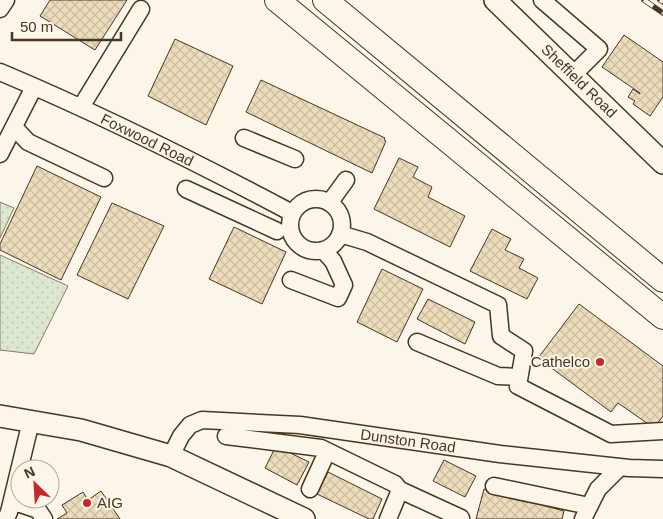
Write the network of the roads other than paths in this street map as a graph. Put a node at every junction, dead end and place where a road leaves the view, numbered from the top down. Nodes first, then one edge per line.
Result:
1 (6, 0) edge
2 (277, 0) edge
3 (325, 0) edge
4 (495, 0) edge
5 (542, 0) edge
6 (141, 8) dead end
7 (0, 9) edge
8 (0, 72) edge
9 (573, 75) junction
10 (34, 87) junction
11 (80, 107) junction
12 (14, 127) junction
13 (244, 138) dead end
14 (0, 154) edge
15 (295, 159) dead end
16 (663, 162) edge
17 (217, 173) junction
18 (104, 178) dead end
19 (346, 180) dead end
20 (186, 189) dead end
21 (205, 198) junction
22 (330, 202) junction
23 (292, 213) junction
24 (277, 231) dead end
25 (340, 234) junction
26 (323, 250) junction
27 (291, 280) dead end
28 (663, 280) edge
29 (663, 317) edge
30 (417, 342) dead end
31 (518, 381) junction
32 (0, 416) edge
33 (32, 421) junction
34 (663, 431) edge
35 (226, 436) dead end
36 (328, 452) junction
37 (172, 456) junction
38 (22, 459) edge
39 (620, 467) junction
40 (663, 469) edge
41 (494, 486) dead end
42 (310, 489) dead end
43 (400, 490) junction
44 (10, 507) edge
45 (35, 509) edge
46 (586, 512) edge
47 (302, 518) edge
48 (461, 518) edge
49 (6, 519) edge
50 (44, 519) edge
51 (388, 519) edge

1 - 7 street
2 - 29 highway
3 - 28 highway
4 - 9 main road, Sheffield Road
5 - 9 street
6 - 11 street
8 - 10 street, Foxwood Road
9 - 16 main road, Sheffield Road
10 - 11 street, Foxwood Road
10 - 12 street
11 - 17 street, Foxwood Road
12 - 14 street
12 - 18 street
13 - 15 street
17 - 21 street
17 - 23 street, Foxwood Road
19 - 22 street
20 - 21 street
21 - 24 street
22 - 23 street
22 - 25 street
23 - 26 street
25 - 26 street
25 - 31 street
26 - 27 street
30 - 31 street
31 - 34 street
32 - 33 main road
33 - 37 main road
33 - 38 street
35 - 36 street
36 - 42 street
36 - 43 street
37 - 39 street, Dunston Road
37 - 47 main road
39 - 40 street, Dunston Road
39 - 46 street
41 - 46 street
43 - 48 street
43 - 51 street
44 - 49 street
45 - 50 street

